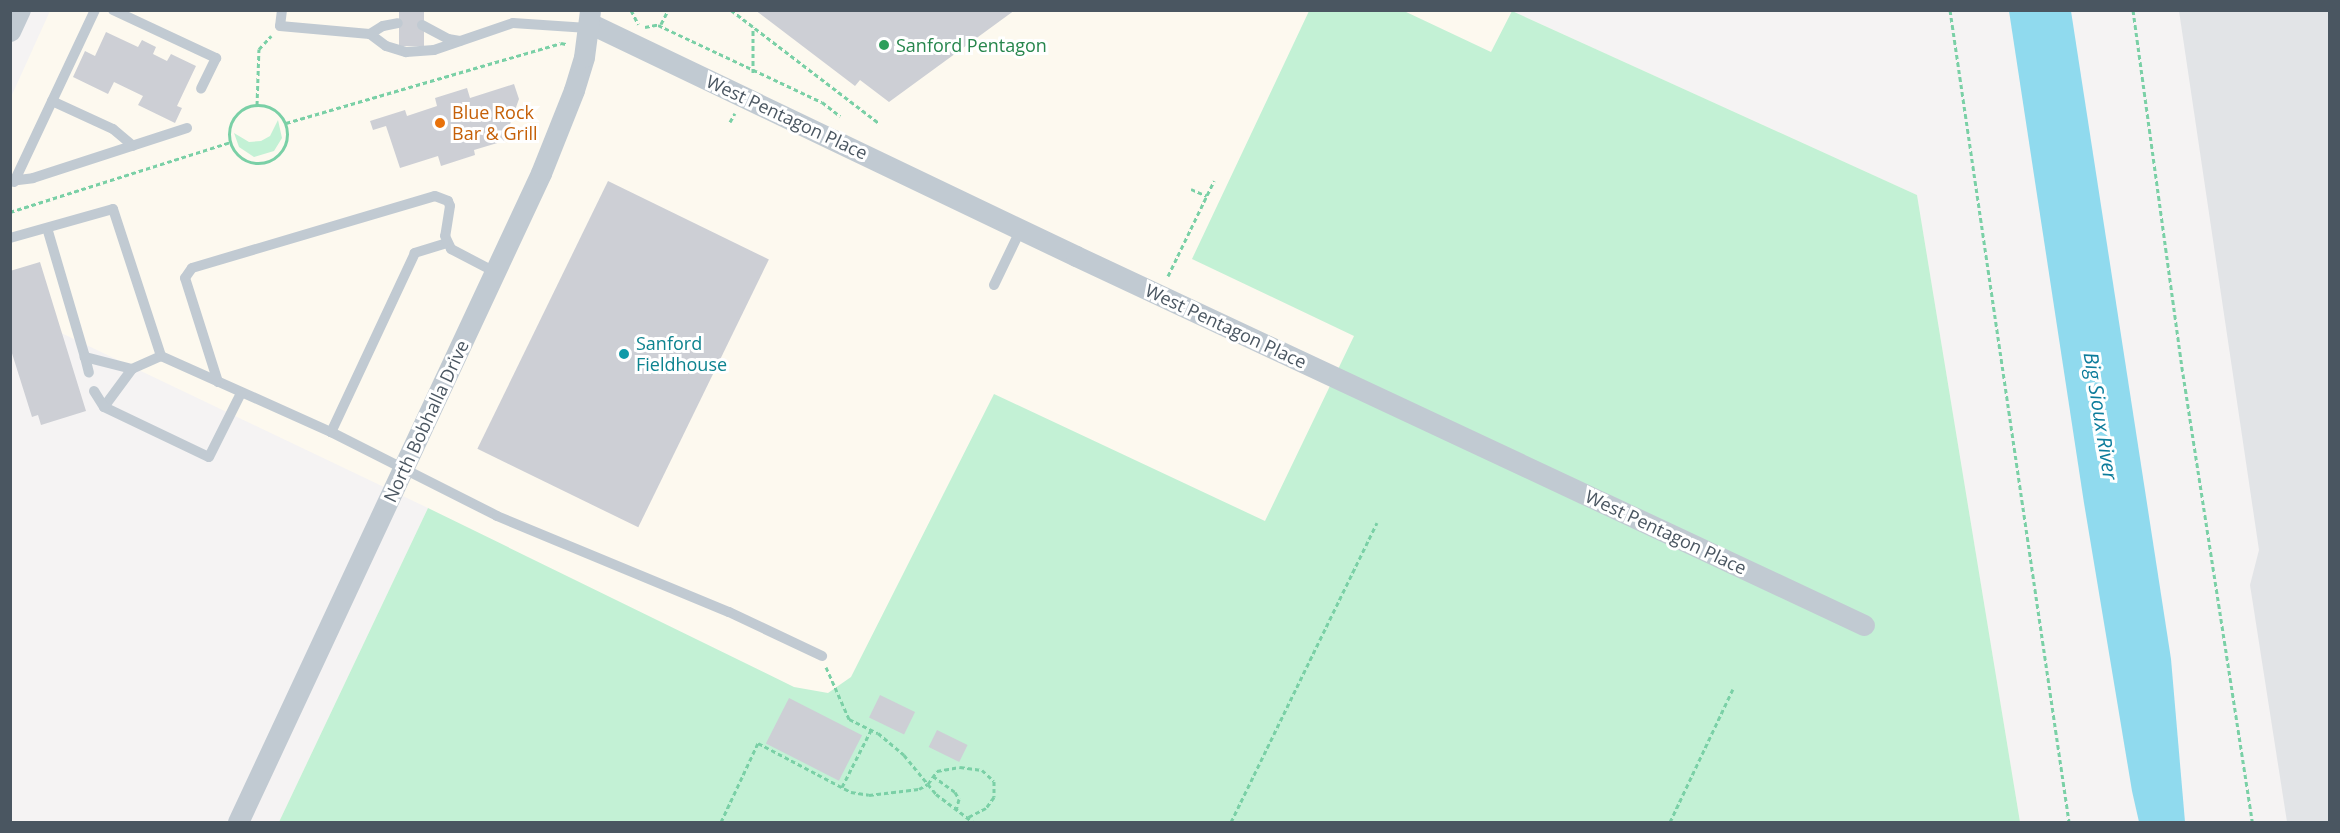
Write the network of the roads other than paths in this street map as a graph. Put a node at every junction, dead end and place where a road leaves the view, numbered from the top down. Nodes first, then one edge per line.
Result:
1 (20, 10) edge
2 (95, 10) edge
3 (113, 10) edge
4 (282, 10) edge
5 (589, 20) edge
6 (398, 23) dead end
7 (422, 25) dead end
8 (10, 31) edge
9 (370, 34) junction
10 (461, 41) junction
11 (201, 89) dead end
12 (52, 101) junction
13 (187, 128) dead end
14 (133, 146) junction
15 (12, 181) edge
16 (47, 228) junction
17 (1021, 229) junction
18 (10, 238) edge
19 (447, 243) junction
20 (495, 272) junction
21 (994, 285) dead end
22 (161, 356) junction
23 (85, 357) junction
24 (132, 369) junction
25 (89, 374) dead end
26 (218, 382) junction
27 (94, 391) dead end
28 (241, 393) junction
29 (104, 407) junction
30 (331, 432) junction
31 (403, 470) junction
32 (1864, 625) dead end
33 (822, 656) road end
34 (238, 822) edge

1 - 8 street
2 - 12 lane
3 - 11 lane
4 - 9 lane
5 - 10 lane
5 - 17 street, West Pentagon Place
5 - 20 street, North Bobhalla Drive
6 - 9 lane
7 - 10 lane
9 - 10 lane
12 - 14 lane
12 - 15 lane
13 - 14 lane
14 - 15 lane
16 - 18 lane
16 - 22 lane
16 - 23 lane
17 - 21 lane
17 - 32 street, West Pentagon Place
19 - 20 lane
19 - 26 lane
19 - 30 lane
20 - 31 street, North Bobhalla Drive
22 - 24 lane
22 - 26 lane
23 - 24 lane
23 - 25 lane
24 - 29 lane
26 - 28 lane
27 - 29 lane
28 - 29 lane
28 - 30 lane
30 - 31 lane
31 - 33 lane
31 - 34 street, North Bobhalla Drive

